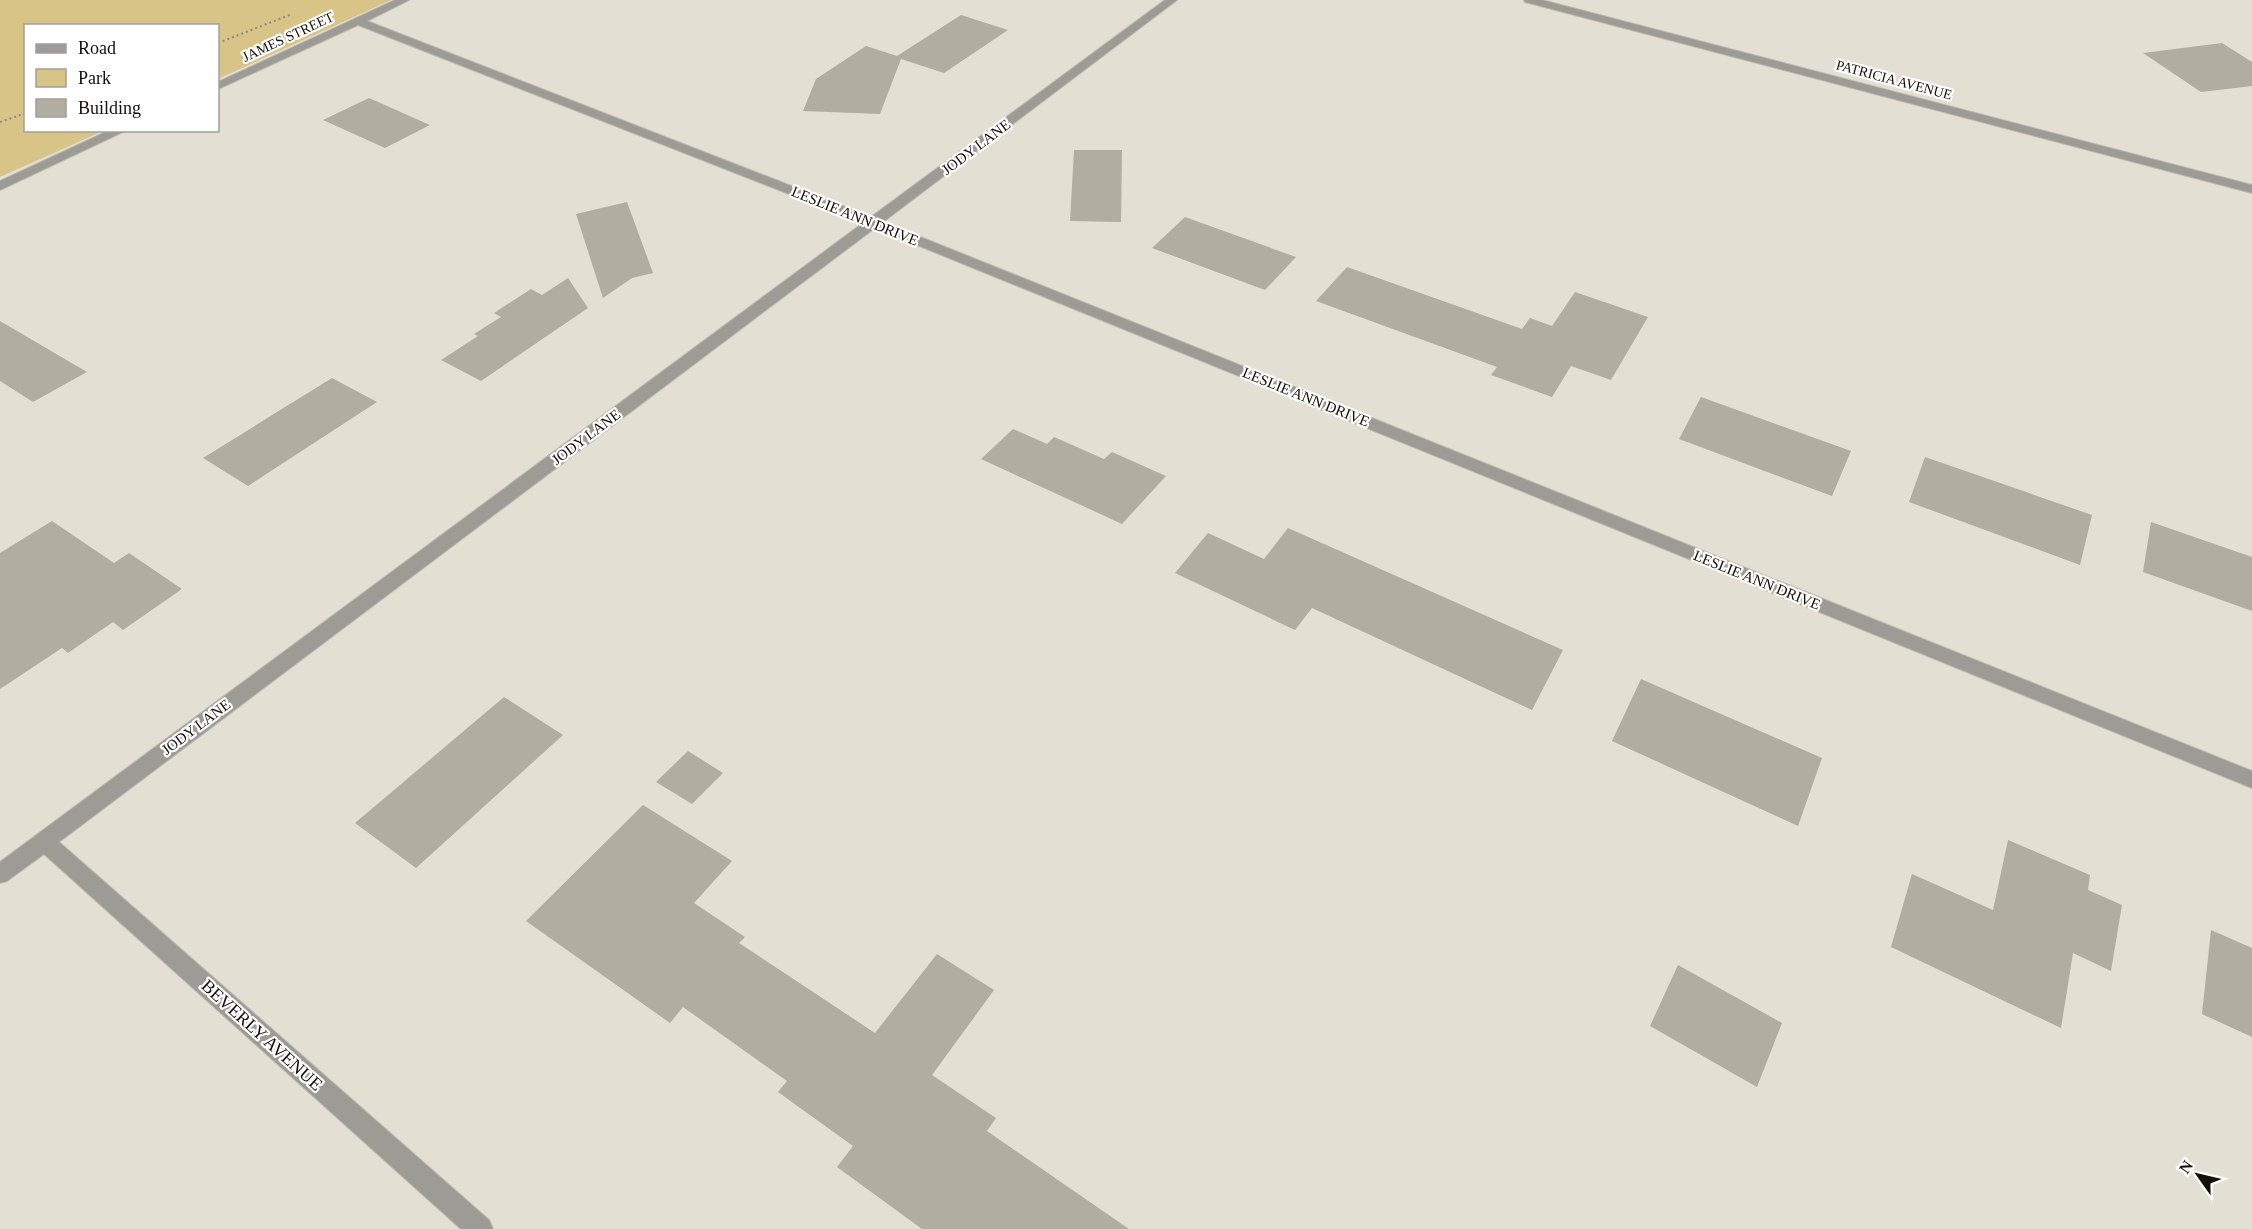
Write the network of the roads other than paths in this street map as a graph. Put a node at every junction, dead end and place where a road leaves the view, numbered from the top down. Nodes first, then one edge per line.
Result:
1 (404, 0) edge
2 (1172, 0) edge
3 (1529, 0) edge
4 (357, 21) junction
5 (219, 86) edge
6 (117, 132) edge
7 (0, 186) edge
8 (2252, 189) edge
9 (874, 223) junction
10 (2252, 780) edge
11 (44, 841) junction
12 (0, 874) edge
13 (480, 1229) edge

1 - 4 street, JAMES STREET
2 - 9 street, JODY LANE
3 - 8 street, PATRICIA AVENUE
4 - 5 street, JAMES STREET
4 - 9 street, LESLIE ANN DRIVE
6 - 7 street
9 - 10 street, LESLIE ANN DRIVE
9 - 11 street, JODY LANE
11 - 12 street, JODY LANE
11 - 13 street, BEVERLY AVENUE

